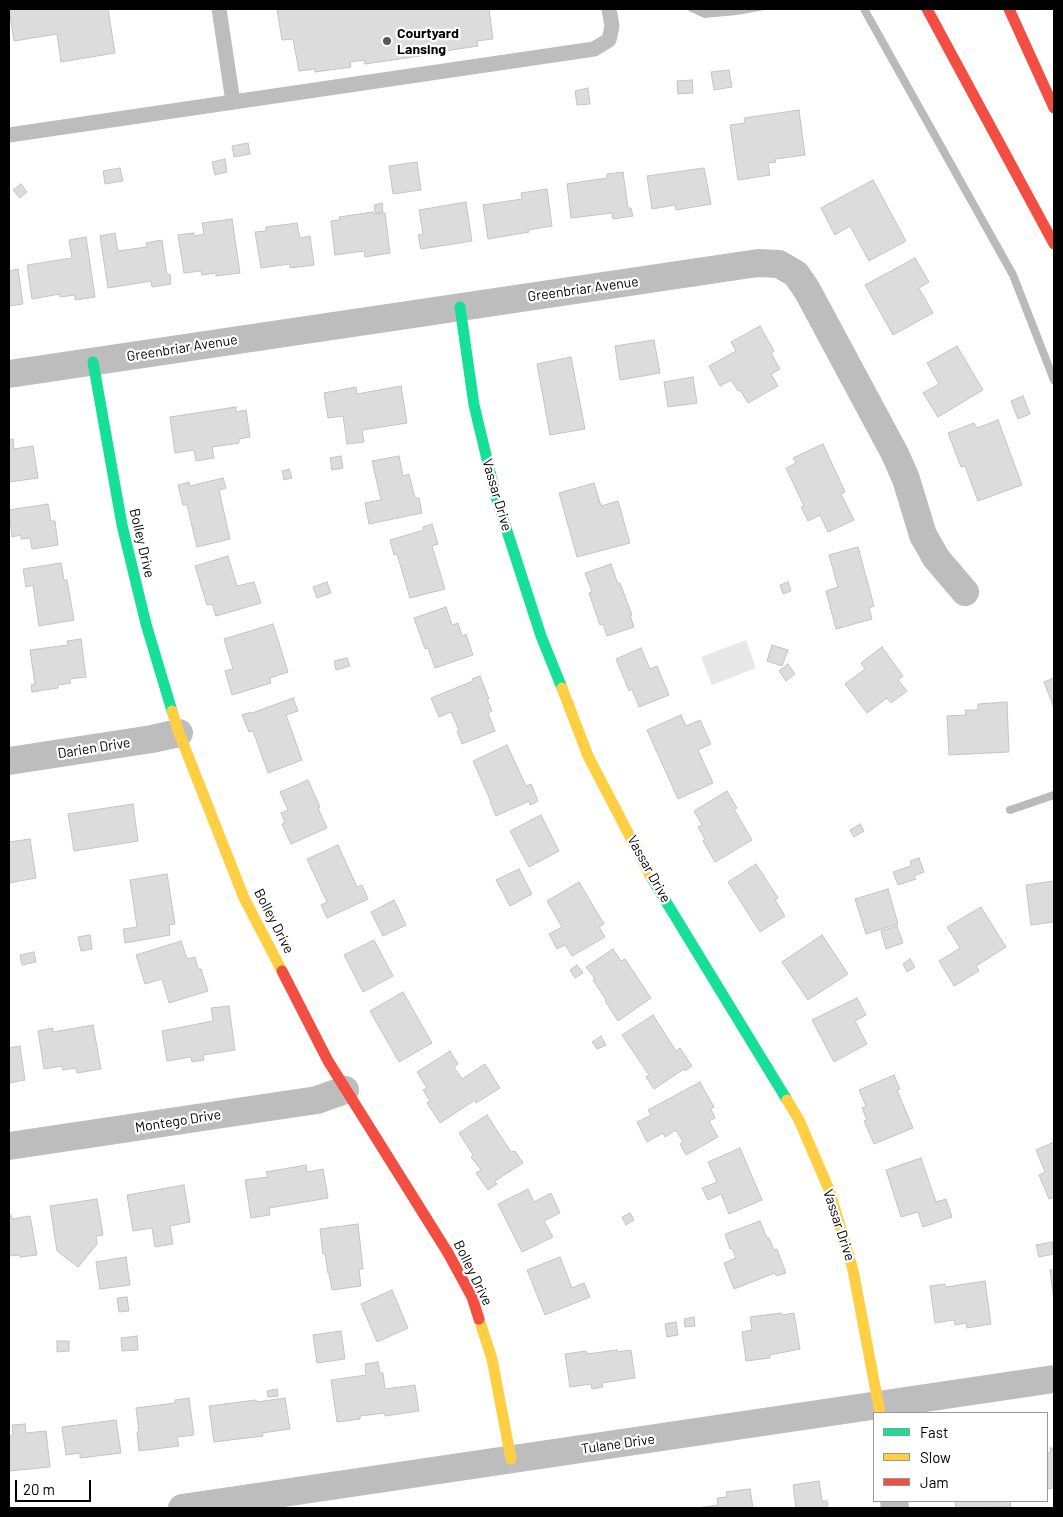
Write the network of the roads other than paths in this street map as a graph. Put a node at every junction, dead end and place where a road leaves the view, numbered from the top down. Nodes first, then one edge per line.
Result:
1 (219, 9) edge
2 (609, 9) edge
3 (927, 9) edge
4 (1009, 9) edge
5 (233, 102) junction
6 (1054, 108) edge
7 (9, 136) edge
8 (1054, 244) edge
9 (460, 307) junction
10 (93, 362) junction
11 (9, 374) edge
12 (965, 592) dead end
13 (179, 733) junction
14 (9, 761) edge
15 (345, 1090) junction
16 (9, 1146) edge
17 (1054, 1378) edge
18 (879, 1409) edge
19 (511, 1459) junction
20 (248, 1503) edge
21 (182, 1508) edge

1 - 5 lane
2 - 5 lane
3 - 8 main road
4 - 6 main road
5 - 7 lane
9 - 10 street, Greenbriar Avenue
9 - 12 street, Greenbriar Avenue
9 - 18 main road, Vassar Drive
10 - 11 street, Greenbriar Avenue
10 - 13 main road, Bolley Drive
13 - 14 street, Darien Drive
13 - 15 main road, Bolley Drive
15 - 16 street, Montego Drive
15 - 19 main road, Bolley Drive
17 - 18 street, Tulane Drive
18 - 19 street, Tulane Drive
19 - 20 street, Tulane Drive
20 - 21 street, Tulane Drive

